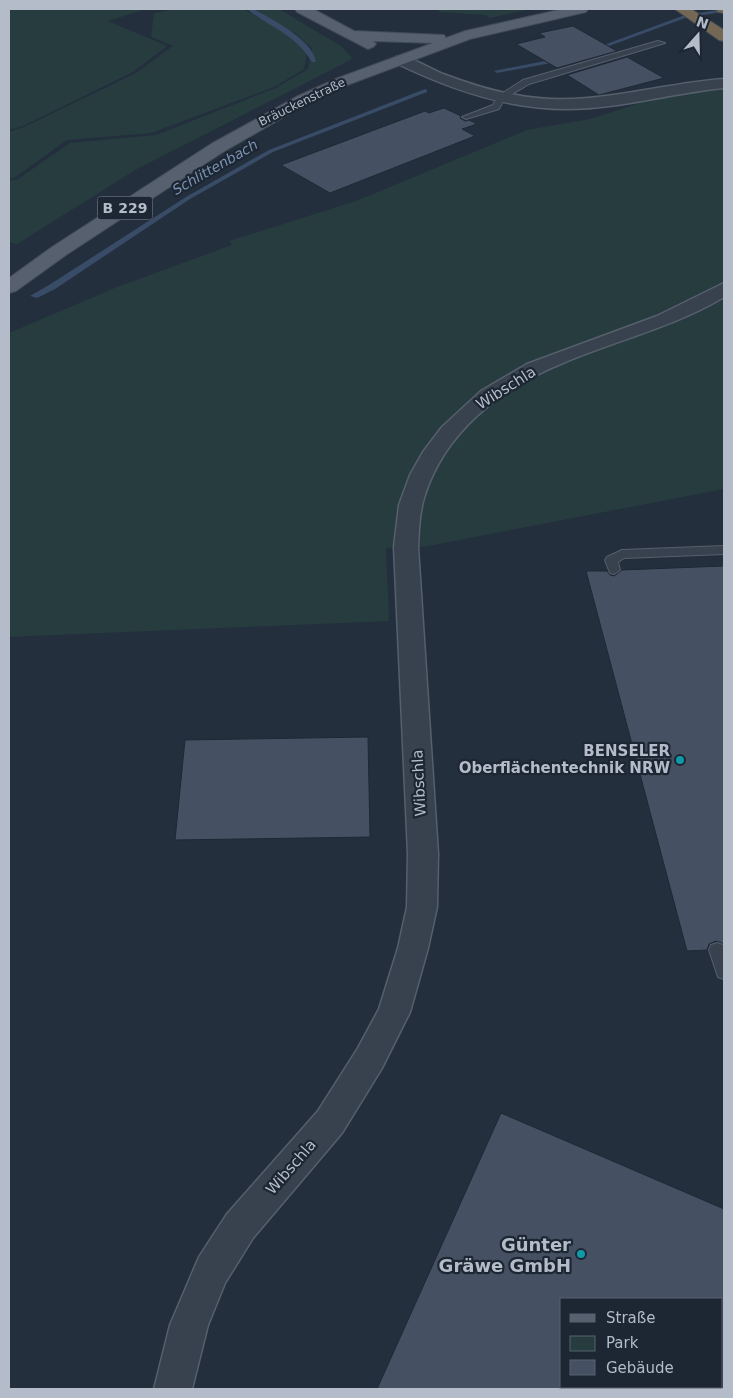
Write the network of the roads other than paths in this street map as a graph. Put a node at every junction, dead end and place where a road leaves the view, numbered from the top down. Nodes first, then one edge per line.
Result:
1 (302, 9) edge
2 (581, 9) edge
3 (682, 9) edge
4 (353, 36) junction
5 (465, 36) junction
6 (724, 37) edge
7 (660, 43) dead end
8 (401, 60) junction
9 (724, 84) edge
10 (502, 98) junction
11 (466, 117) dead end
12 (9, 287) edge
13 (724, 288) edge
14 (724, 550) edge
15 (614, 570) dead end
16 (717, 950) dead end
17 (724, 972) edge
18 (173, 1389) edge

1 - 4 main road
2 - 5 main road, B 229
3 - 6 highway
4 - 5 main road, B 229
4 - 8 main road
5 - 8 main road, B 229
7 - 10 lane
8 - 10 street
8 - 12 main road, Bräuckenstraße / B 229
9 - 10 street
10 - 11 lane
13 - 18 street, Wibschla
14 - 15 lane
16 - 17 lane

